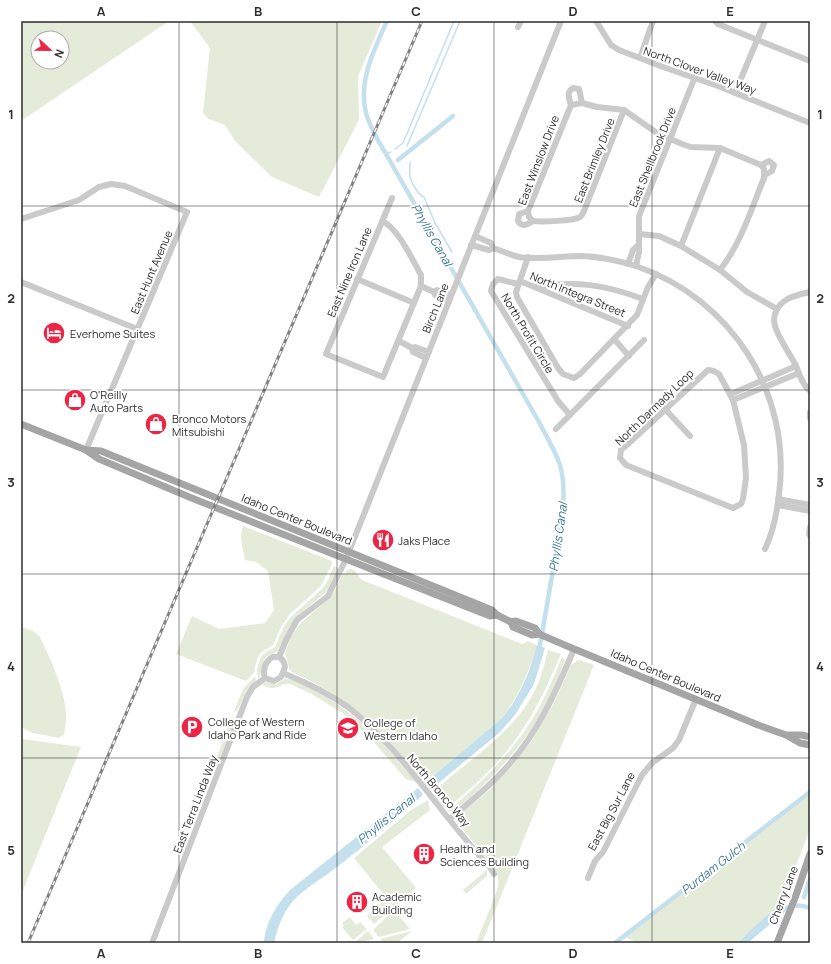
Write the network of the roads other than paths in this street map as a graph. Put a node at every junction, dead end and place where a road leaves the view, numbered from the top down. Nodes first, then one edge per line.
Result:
1 (561, 21) edge
2 (596, 21) edge
3 (653, 21) edge
4 (715, 21) edge
5 (765, 21) edge
6 (757, 40) junction
7 (640, 58) junction
8 (810, 61) edge
9 (695, 77) junction
10 (735, 93) junction
11 (582, 103) junction
12 (571, 105) junction
13 (624, 110) junction
14 (810, 123) edge
15 (670, 138) junction
16 (720, 148) junction
17 (761, 165) junction
18 (765, 175) junction
19 (392, 198) dead end
20 (528, 211) junction
21 (21, 220) edge
22 (382, 221) junction
23 (533, 221) junction
24 (639, 234) junction
25 (475, 236) junction
26 (471, 245) junction
27 (638, 245) junction
28 (682, 246) junction
29 (493, 248) junction
30 (528, 257) junction
31 (628, 264) junction
32 (636, 266) junction
33 (720, 270) junction
34 (656, 274) junction
35 (357, 279) junction
36 (21, 282) edge
37 (519, 283) junction
38 (421, 286) junction
39 (535, 287) junction
40 (810, 292) edge
41 (450, 298) junction
42 (643, 299) junction
43 (414, 303) junction
44 (777, 309) junction
45 (628, 326) junction
46 (137, 328) junction
47 (614, 339) junction
48 (644, 340) dead end
49 (399, 341) junction
50 (428, 355) junction
51 (629, 356) junction
52 (796, 366) junction
53 (799, 373) junction
54 (764, 384) junction
55 (810, 391) edge
56 (732, 397) junction
57 (665, 409) junction
58 (810, 412) edge
59 (570, 415) junction
60 (810, 418) edge
61 (21, 424) edge
62 (556, 429) dead end
63 (690, 436) dead end
64 (86, 450) junction
65 (778, 502) junction
66 (810, 505) edge
67 (810, 511) edge
68 (810, 527) edge
69 (810, 536) edge
70 (765, 549) dead end
71 (349, 551) junction
72 (346, 558) junction
73 (497, 615) junction
74 (574, 649) junction
75 (279, 656) junction
76 (283, 673) junction
77 (265, 678) junction
78 (696, 700) junction
79 (786, 735) junction
80 (810, 737) edge
81 (810, 745) edge
82 (450, 819) junction
83 (810, 854) edge
84 (494, 874) dead end
85 (588, 878) dead end
86 (152, 943) edge
87 (777, 943) edge

1 - 25 street, Birch Lane
2 - 7 street, North Clover Valley Way
3 - 7 street
4 - 6 street
5 - 6 street
6 - 8 street
6 - 10 street
7 - 9 street, North Clover Valley Way
9 - 10 street, North Clover Valley Way
9 - 15 street, East Shellbrook Drive
10 - 14 street, North Clover Valley Way
11 - 12 street
11 - 12 street, East Winslow Drive
11 - 13 street
12 - 20 street, East Winslow Drive
13 - 15 street
13 - 23 street, East Brimley Drive
15 - 16 street
15 - 24 street, East Shellbrook Drive
16 - 17 street
16 - 28 street
17 - 18 street
17 - 18 street
18 - 33 street
19 - 22 street, East Nine Iron Lane
20 - 23 street, East Winslow Drive
20 - 23 street
21 - 46 street, East Hunt Avenue
22 - 35 street, East Nine Iron Lane
22 - 38 street
24 - 27 street, East Shellbrook Drive
24 - 28 street
25 - 26 street, Birch Lane
25 - 29 street
26 - 29 street
26 - 41 street, Birch Lane
27 - 31 street, East Shellbrook Drive
27 - 32 street, East Shellbrook Drive
28 - 33 street
29 - 30 street
30 - 31 street
30 - 37 street
31 - 32 street
32 - 34 street
33 - 44 street
34 - 42 street
34 - 54 street
35 - 43 street
35 - 49 street, East Nine Iron Lane
36 - 46 street
37 - 39 street, North Integra Street
37 - 47 street
37 - 59 street, North Profit Circle
38 - 41 street
38 - 43 street
39 - 42 street
39 - 45 street, North Integra Street
40 - 44 street
41 - 50 street, Birch Lane
42 - 45 street
43 - 49 street
44 - 52 street
45 - 47 street
46 - 64 street, East Hunt Avenue
47 - 51 street
48 - 51 street
49 - 50 street
50 - 71 street, Birch Lane
51 - 59 street
52 - 53 street
52 - 54 street
53 - 54 street
53 - 55 street
54 - 56 street
54 - 65 street
56 - 57 street, North Darmady Loop
56 - 57 street, North Darmady Loop
57 - 63 street
58 - 60 street
59 - 62 street
61 - 64 main road, Idaho Center Boulevard
64 - 71 main road, Idaho Center Boulevard
64 - 72 main road, Idaho Center Boulevard
65 - 66 street
65 - 67 street
65 - 70 street
68 - 69 street
71 - 72 street, Birch Lane
71 - 73 main road, Idaho Center Boulevard
72 - 73 main road, Idaho Center Boulevard
72 - 75 street
73 - 74 main road, Idaho Center Boulevard
74 - 78 main road, Idaho Center Boulevard
74 - 82 street
75 - 76 street
75 - 77 street
76 - 77 street
76 - 82 street, North Bronco Way
77 - 86 street, East Terra Linda Way
78 - 79 main road, Idaho Center Boulevard
78 - 85 street, East Big Sur Lane
79 - 80 main road, Idaho Center Boulevard
79 - 81 main road, Idaho Center Boulevard
82 - 84 street, North Bronco Way
83 - 87 main road, Cherry Lane

